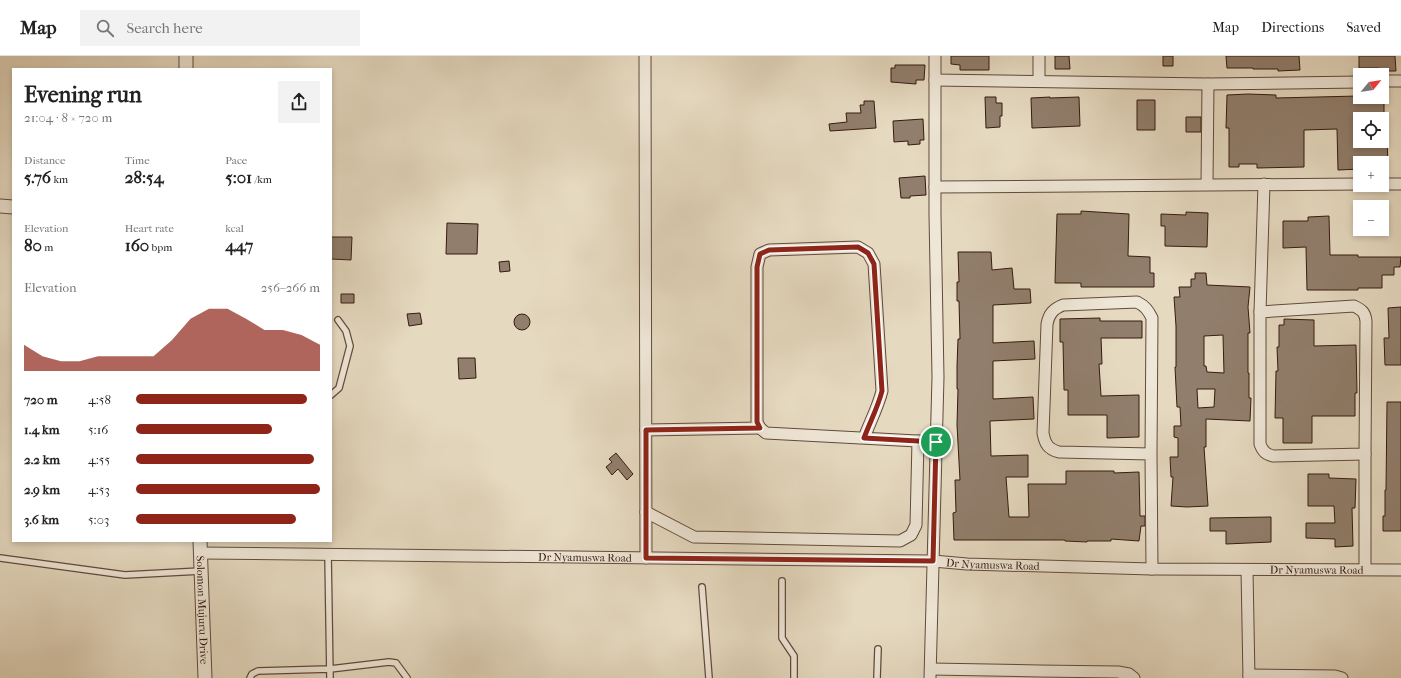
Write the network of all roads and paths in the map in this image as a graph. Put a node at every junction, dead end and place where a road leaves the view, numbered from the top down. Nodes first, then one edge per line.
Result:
1 (186, 56) edge
2 (645, 56) edge
3 (935, 56) edge
4 (1039, 56) edge
5 (186, 68) edge
6 (935, 80) junction
7 (1039, 81) junction
8 (1401, 81) edge
9 (1353, 82) edge
10 (1389, 82) edge
11 (1208, 84) junction
12 (1207, 184) junction
13 (1264, 184) junction
14 (1353, 184) edge
15 (1389, 184) edge
16 (1401, 184) edge
17 (935, 187) junction
18 (0, 206) edge
19 (12, 207) edge
20 (1260, 312) junction
21 (338, 320) dead end
22 (332, 394) edge
23 (760, 428) junction
24 (646, 430) junction
25 (864, 438) junction
26 (918, 441) junction
27 (936, 442) junction
28 (1151, 454) junction
29 (1365, 454) junction
30 (646, 512) junction
31 (200, 547) edge
32 (328, 554) junction
33 (0, 558) edge
34 (646, 558) junction
35 (933, 561) junction
36 (1152, 569) junction
37 (1365, 569) junction
38 (1247, 570) junction
39 (1401, 570) edge
40 (200, 571) junction
41 (782, 581) dead end
42 (702, 587) dead end
43 (878, 649) dead end
44 (330, 669) junction
45 (930, 673) edge
46 (1039, 675) edge
47 (1249, 676) edge
48 (206, 678) edge
49 (250, 678) edge
50 (330, 678) edge
51 (407, 678) edge
52 (709, 678) edge
53 (794, 678) edge
54 (877, 678) edge
55 (1134, 678) edge
56 (1342, 678) edge

1 - 5 street
2 - 24 street
3 - 6 street
4 - 7 street
6 - 7 street
6 - 17 street
7 - 11 street
8 - 10 street
9 - 11 street
11 - 12 street
12 - 13 street
12 - 17 street
13 - 14 street
13 - 20 street
15 - 16 street
17 - 27 street
18 - 19 street
20 - 29 street
20 - 29 street
21 - 22 lane
23 - 24 street
23 - 25 street
23 - 25 street
24 - 30 street
25 - 26 street
26 - 27 street
26 - 30 street
27 - 35 street
28 - 28 street
28 - 36 street
29 - 37 street
30 - 34 street
31 - 32 street, Dr Nyamuswa Road
31 - 40 street, Solomon Mujuru Drive
32 - 34 street, Dr Nyamuswa Road
32 - 44 lane
33 - 40 lane
34 - 35 street, Dr Nyamuswa Road
35 - 36 street, Dr Nyamuswa Road
35 - 45 street
36 - 38 street, Dr Nyamuswa Road
37 - 38 street, Dr Nyamuswa Road
37 - 39 street, Dr Nyamuswa Road
38 - 47 street
40 - 48 street, Solomon Mujuru Drive
41 - 53 lane
42 - 52 lane
43 - 54 lane
44 - 49 lane
44 - 50 lane
44 - 51 lane
45 - 46 street
46 - 55 street
47 - 56 street

